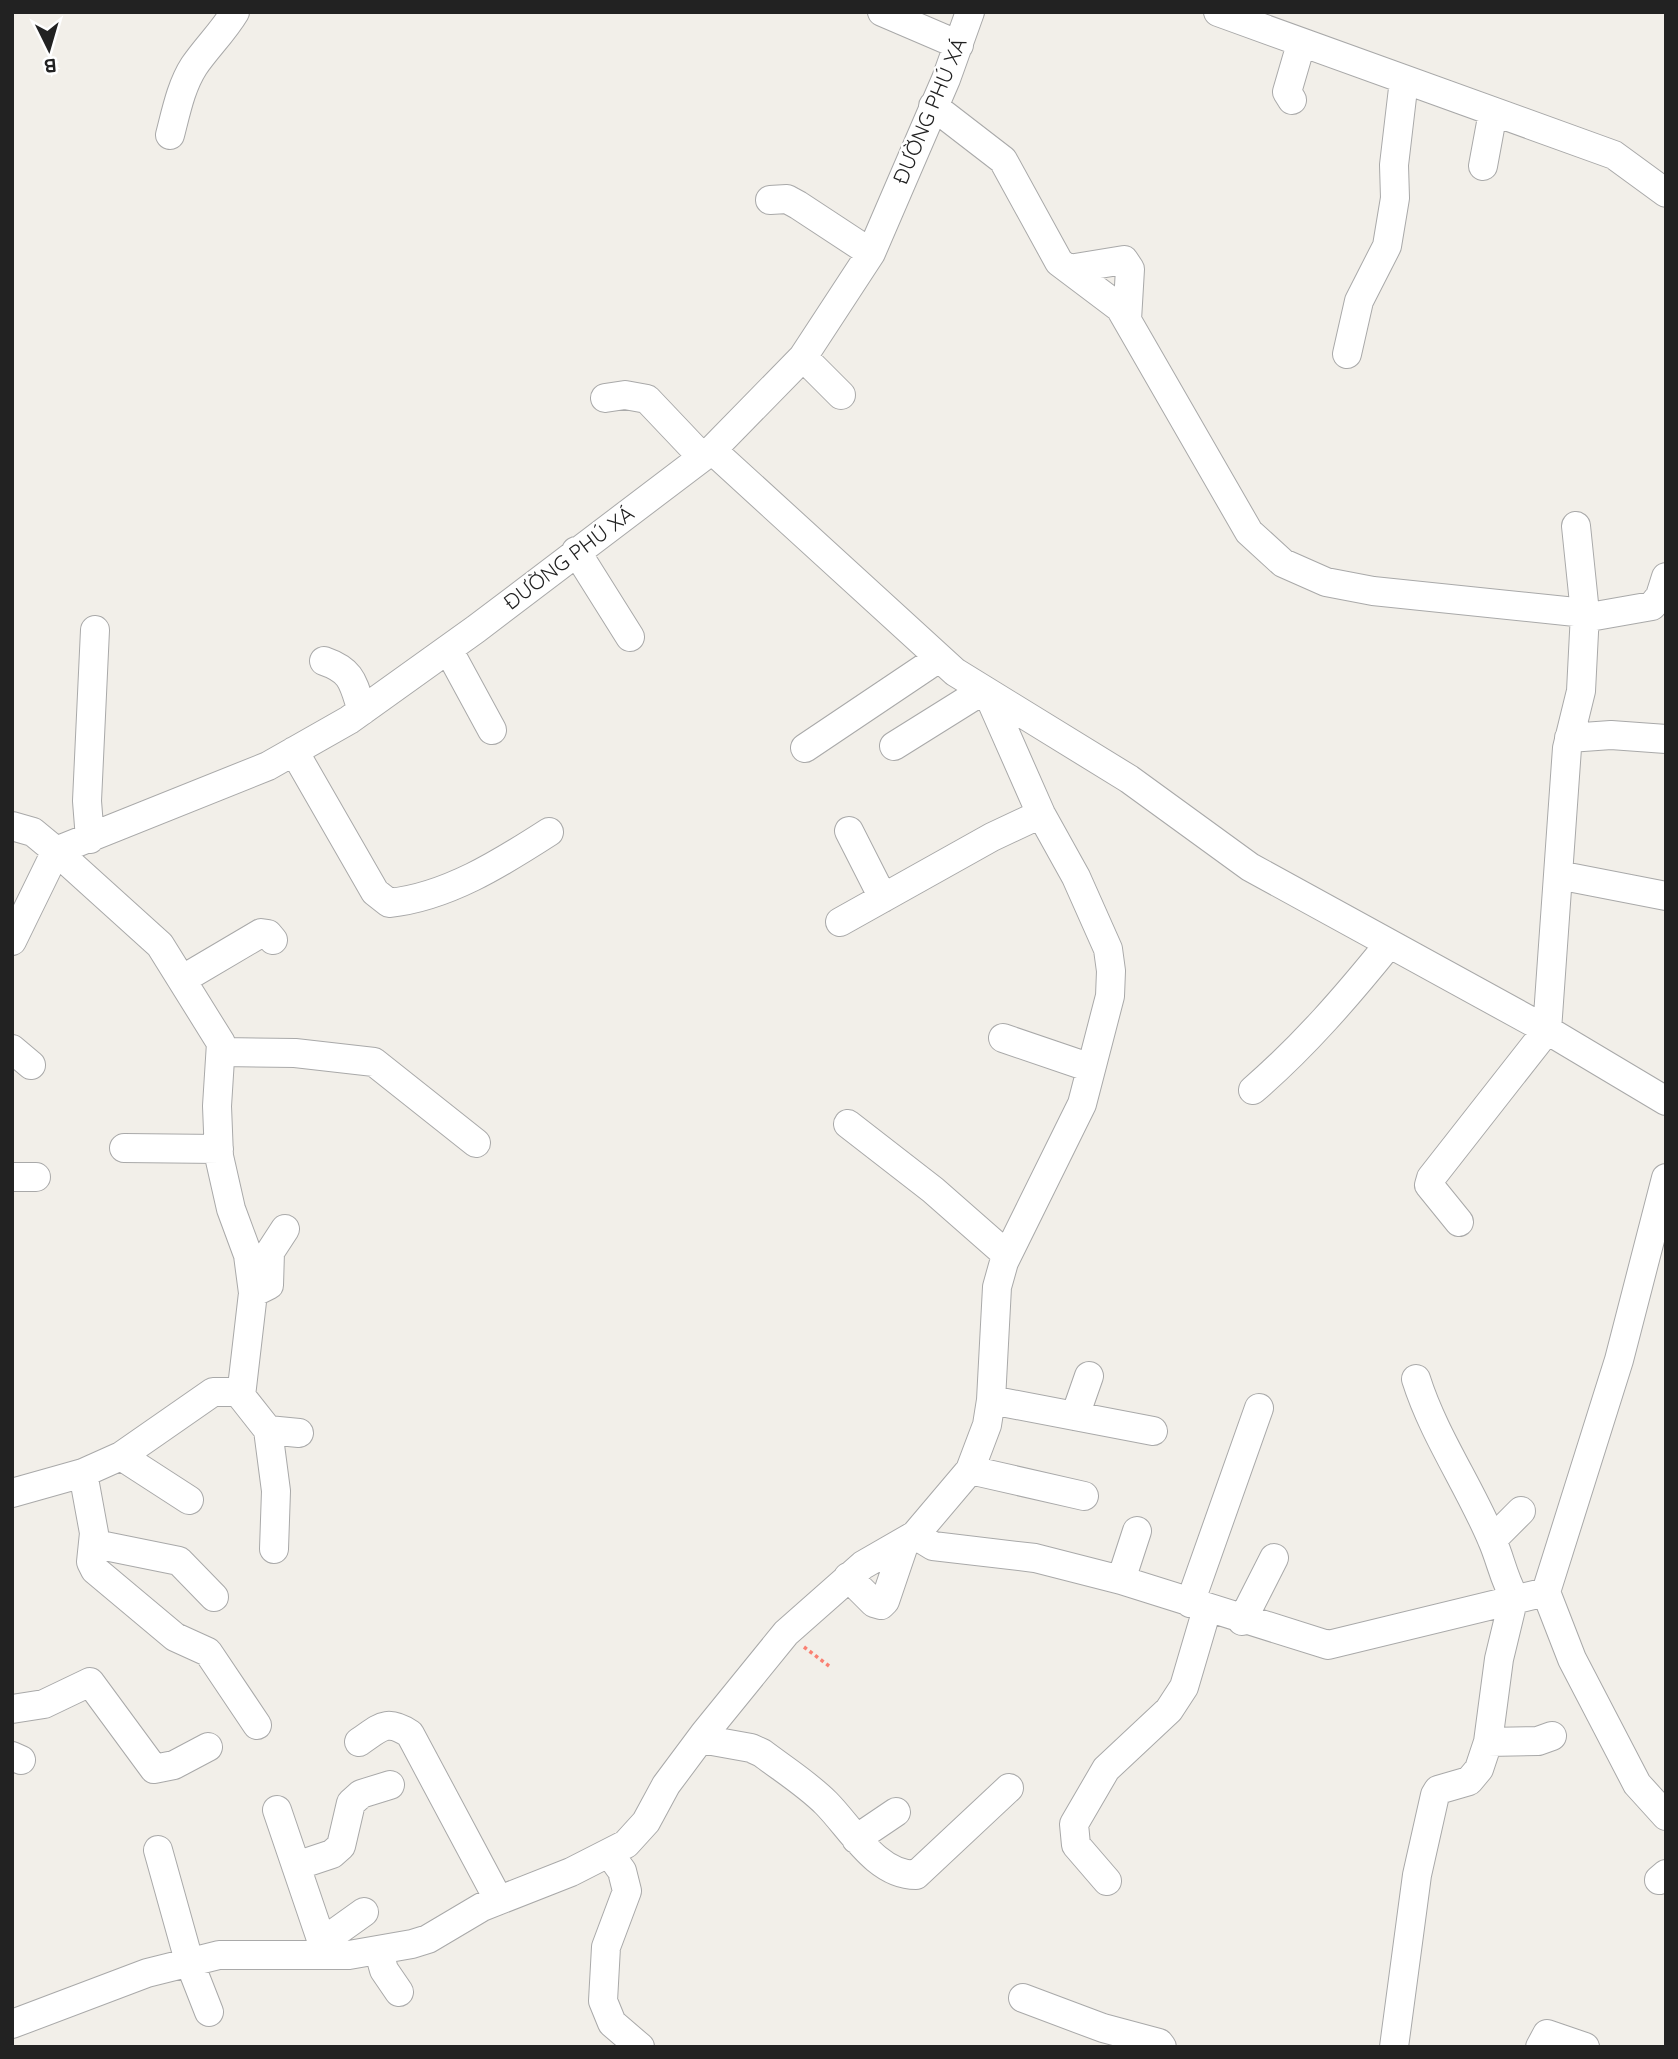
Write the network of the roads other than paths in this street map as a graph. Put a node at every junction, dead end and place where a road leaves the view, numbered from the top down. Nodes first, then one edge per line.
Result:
1 (235, 12) edge
2 (882, 12) edge
3 (970, 12) edge
4 (1218, 12) edge
5 (1247, 18) edge
6 (1301, 44) junction
7 (959, 45) junction
8 (1404, 80) junction
9 (1292, 100) dead end
10 (933, 106) junction
11 (1493, 112) junction
12 (170, 135) dead end
13 (1483, 166) dead end
14 (1666, 193) edge
15 (771, 200) dead end
16 (870, 253) junction
17 (1069, 269) junction
18 (1127, 320) junction
19 (1347, 354) dead end
20 (803, 358) junction
21 (841, 395) dead end
22 (605, 398) dead end
23 (707, 454) junction
24 (1576, 526) dead end
25 (576, 551) junction
26 (1666, 577) edge
27 (1585, 616) junction
28 (95, 631) dead end
29 (630, 636) dead end
30 (448, 649) junction
31 (939, 658) junction
32 (324, 661) dead end
33 (985, 693) junction
34 (362, 711) junction
35 (492, 730) dead end
36 (1569, 738) junction
37 (1666, 739) edge
38 (894, 746) dead end
39 (805, 748) dead end
40 (293, 751) junction
41 (1041, 814) junction
42 (12, 826) edge
43 (849, 831) dead end
44 (549, 832) dead end
45 (90, 839) junction
46 (57, 851) junction
47 (1558, 875) junction
48 (1666, 896) edge
49 (883, 898) junction
50 (840, 922) dead end
51 (274, 940) dead end
52 (12, 941) edge
53 (1389, 944) junction
54 (183, 979) junction
55 (1547, 1030) junction
56 (1003, 1038) dead end
57 (222, 1052) junction
58 (1091, 1068) junction
59 (1253, 1090) dead end
60 (1666, 1101) edge
61 (848, 1125) dead end
62 (477, 1143) dead end
63 (124, 1149) dead end
64 (219, 1149) junction
65 (1666, 1178) edge
66 (1459, 1222) dead end
67 (285, 1228) dead end
68 (1007, 1255) junction
69 (253, 1293) junction
70 (1089, 1376) dead end
71 (1416, 1379) dead end
72 (241, 1396) junction
73 (991, 1400) junction
74 (1259, 1408) dead end
75 (1075, 1416) junction
76 (268, 1430) junction
77 (1153, 1431) dead end
78 (299, 1433) dead end
79 (121, 1457) junction
80 (970, 1470) junction
81 (83, 1473) junction
82 (12, 1493) edge
83 (1084, 1496) dead end
84 (189, 1500) dead end
85 (1521, 1511) dead end
86 (1138, 1531) dead end
87 (910, 1538) junction
88 (1492, 1540) junction
89 (95, 1544) junction
90 (274, 1549) dead end
91 (1274, 1558) dead end
92 (848, 1577) junction
93 (1121, 1580) junction
94 (1546, 1592) junction
95 (214, 1597) dead end
96 (1514, 1601) junction
97 (1198, 1606) junction
98 (1242, 1621) junction
99 (12, 1709) edge
100 (257, 1726) dead end
101 (1552, 1736) dead end
102 (701, 1739) junction
103 (359, 1742) dead end
104 (1488, 1742) junction
105 (208, 1747) dead end
106 (390, 1785) dead end
107 (1009, 1787) dead end
108 (277, 1810) dead end
109 (896, 1812) dead end
110 (1666, 1816) edge
111 (856, 1839) junction
112 (158, 1850) dead end
113 (609, 1853) junction
114 (296, 1866) junction
115 (1107, 1881) dead end
116 (498, 1899) junction
117 (364, 1912) dead end
118 (324, 1948) junction
119 (379, 1952) junction
120 (189, 1961) junction
121 (399, 1992) dead end
122 (1023, 1998) dead end
123 (209, 2012) dead end
124 (12, 2024) edge
125 (640, 2047) edge
126 (1163, 2047) edge
127 (1394, 2047) edge
128 (1539, 2047) edge
129 (1585, 2047) edge

1 - 12 street
2 - 7 street
3 - 7 street, ĐƯỜNG PHÚ XÁ
4 - 5 street
5 - 6 street
6 - 8 street
6 - 9 street
7 - 10 street, ĐƯỜNG PHÚ XÁ
8 - 11 street
8 - 19 street
10 - 16 street, ĐƯỜNG PHÚ XÁ
10 - 17 street
11 - 13 street
11 - 14 street
15 - 16 street
16 - 20 street, ĐƯỜNG PHÚ XÁ
17 - 18 street
17 - 18 street
18 - 27 street
20 - 21 street
20 - 23 street, ĐƯỜNG PHÚ XÁ
22 - 23 street
23 - 25 street, ĐƯỜNG PHÚ XÁ
23 - 31 street
24 - 27 street
25 - 29 street
25 - 30 street, ĐƯỜNG PHÚ XÁ
26 - 27 street
27 - 36 street
28 - 45 street
30 - 34 street, ĐƯỜNG PHÚ XÁ
30 - 35 street
31 - 33 street
31 - 39 street
32 - 34 street
33 - 38 street
33 - 41 street
33 - 53 street
34 - 40 street, ĐƯỜNG PHÚ XÁ
36 - 37 street
36 - 47 street
40 - 44 street
40 - 45 street, ĐƯỜNG PHÚ XÁ
41 - 49 street
41 - 58 street
42 - 46 street
43 - 49 street
45 - 46 street, ĐƯỜNG PHÚ XÁ
46 - 52 street
46 - 54 street
47 - 48 street
47 - 55 street
49 - 50 street
51 - 54 street
53 - 55 street
53 - 59 street
54 - 57 street
55 - 60 street
55 - 66 street
56 - 58 street
57 - 62 street
57 - 64 street
58 - 68 street
61 - 68 street
63 - 64 street
64 - 69 street
65 - 94 street
67 - 69 street
68 - 73 street
69 - 72 street
70 - 75 street
71 - 88 street
72 - 76 street
72 - 79 street
73 - 75 street
73 - 80 street
74 - 97 street
75 - 77 street
76 - 78 street
76 - 90 street
79 - 81 street
79 - 84 street
80 - 83 street
80 - 87 street
81 - 82 street
81 - 89 street
85 - 88 street
86 - 93 street
87 - 92 street
87 - 92 street
87 - 93 street
88 - 96 street
89 - 95 street
89 - 100 street
91 - 98 street
92 - 102 street
93 - 97 street
94 - 96 street
94 - 110 street
96 - 98 street
96 - 104 street
97 - 98 street
97 - 115 street
99 - 105 street
101 - 104 street
102 - 111 street
102 - 113 street
103 - 116 street
104 - 127 street
106 - 114 street
107 - 111 street
108 - 114 street
109 - 111 street
112 - 120 street
113 - 116 street
113 - 125 street
114 - 118 street
116 - 119 street
117 - 118 street
118 - 119 street
118 - 120 street
119 - 121 street
120 - 123 street
120 - 124 street
122 - 126 street
128 - 129 street

